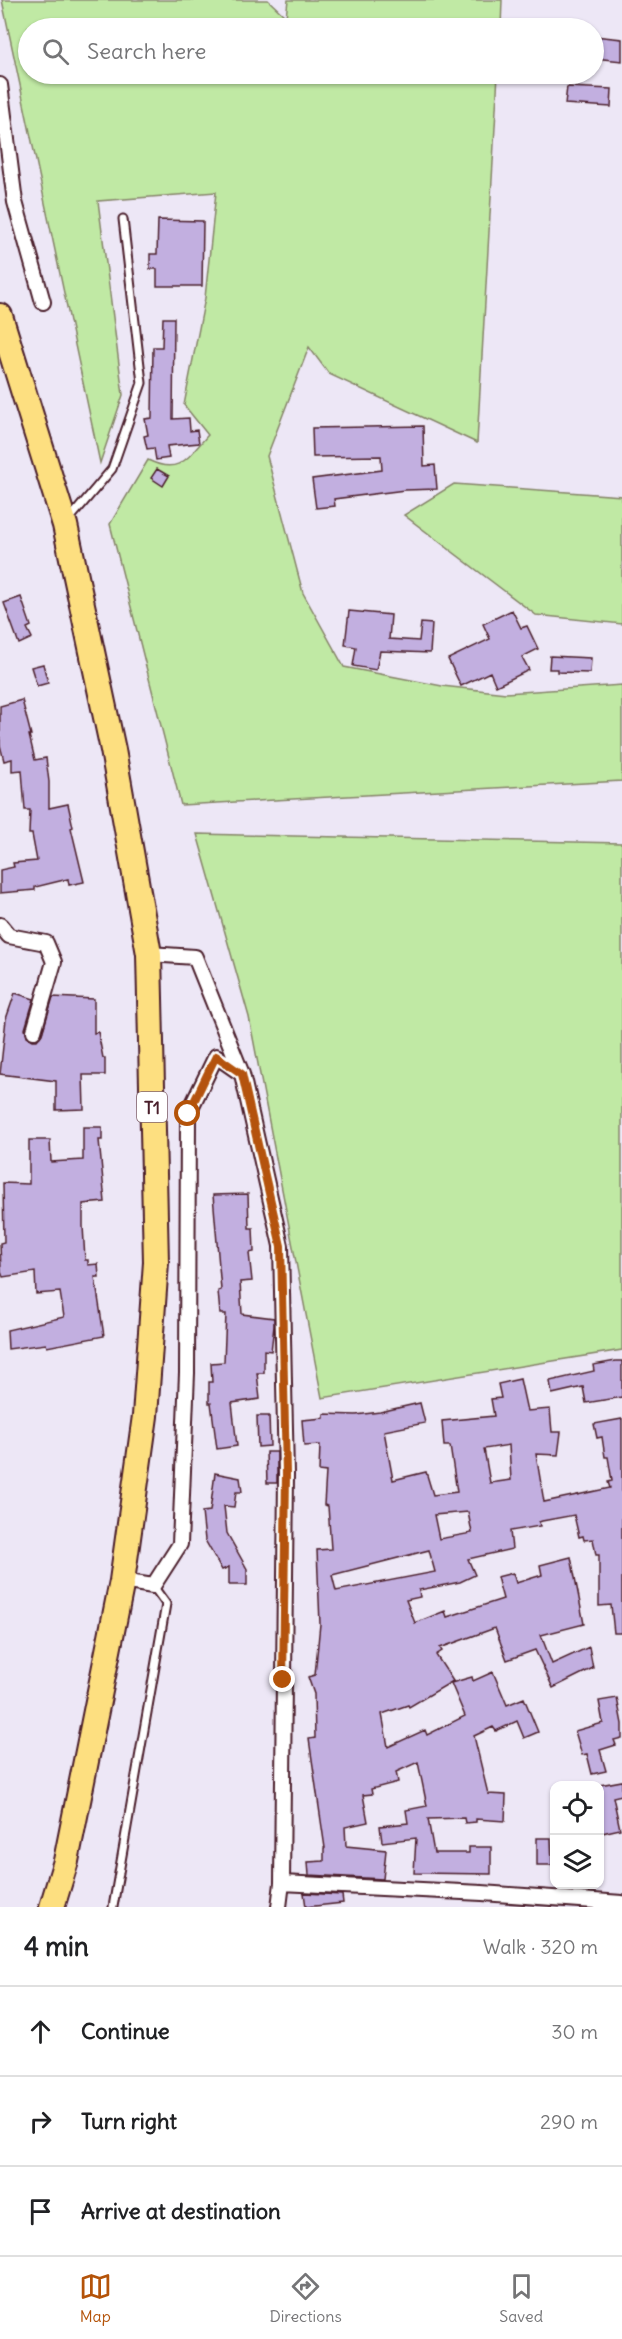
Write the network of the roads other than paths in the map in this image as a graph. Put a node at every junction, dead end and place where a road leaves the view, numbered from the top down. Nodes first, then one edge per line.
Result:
1 (0, 85) edge
2 (123, 219) dead end
3 (43, 302) dead end
4 (0, 316) edge
5 (65, 525) junction
6 (0, 925) edge
7 (149, 954) junction
8 (34, 1031) dead end
9 (242, 1074) junction
10 (122, 1581) junction
11 (153, 1586) junction
12 (282, 1883) junction
13 (622, 1903) edge
14 (52, 1907) edge
15 (113, 1907) edge
16 (279, 1907) edge

1 - 3 street
2 - 5 lane
4 - 5 highway, T1
5 - 7 highway, T1
6 - 8 street
7 - 9 street
7 - 10 highway, T1
9 - 11 street
9 - 12 street
10 - 11 street
10 - 14 highway, T1
11 - 15 lane
12 - 13 street
12 - 16 street

